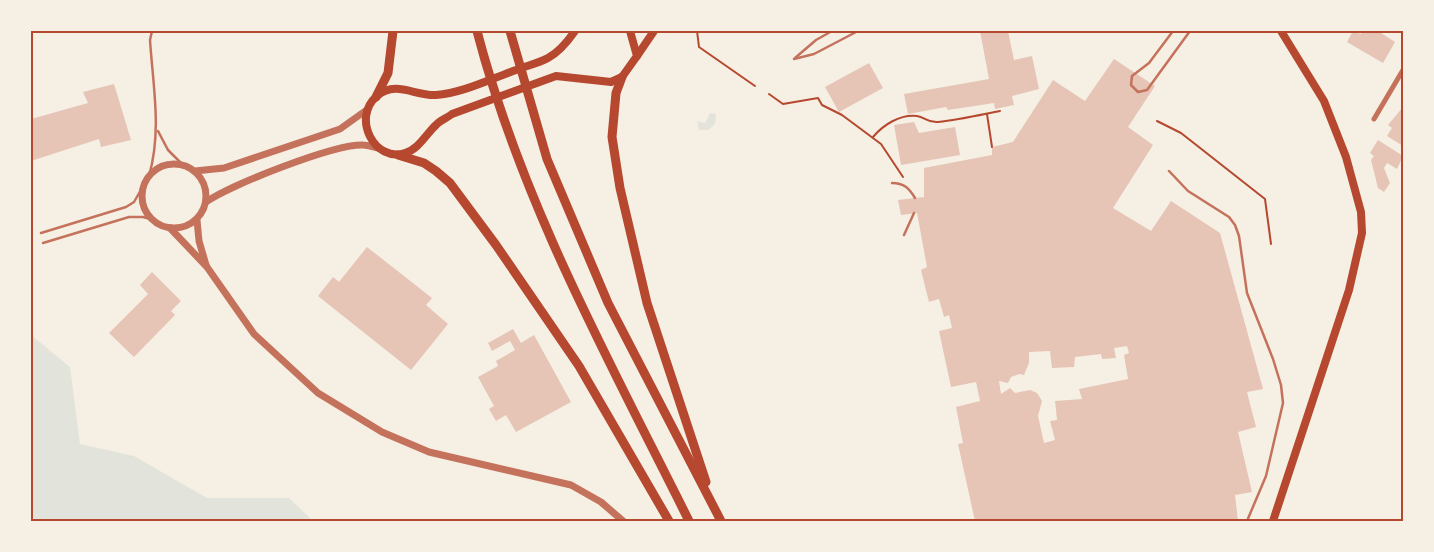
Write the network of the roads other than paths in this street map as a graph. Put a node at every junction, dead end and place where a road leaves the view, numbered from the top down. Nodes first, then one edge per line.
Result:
1 (152, 31) edge
2 (393, 31) edge
3 (478, 31) edge
4 (510, 31) edge
5 (575, 31) edge
6 (630, 31) edge
7 (654, 31) edge
8 (832, 31) edge
9 (858, 31) edge
10 (1173, 31) edge
11 (1190, 31) edge
12 (1275, 31) edge
13 (1283, 34) edge
14 (637, 56) junction
15 (1403, 70) edge
16 (622, 77) junction
17 (376, 97) junction
18 (368, 109) junction
19 (1374, 119) dead end
20 (157, 130) junction
21 (378, 148) junction
22 (398, 155) junction
23 (184, 165) junction
24 (195, 171) junction
25 (1169, 171) dead end
26 (149, 176) junction
27 (892, 183) dead end
28 (142, 188) junction
29 (915, 198) dead end
30 (206, 202) junction
31 (914, 213) dead end
32 (154, 220) junction
33 (197, 220) junction
34 (170, 228) junction
35 (41, 233) dead end
36 (904, 235) dead end
37 (43, 243) dead end
38 (207, 267) junction
39 (714, 508) junction
40 (623, 521) edge
41 (669, 521) edge
42 (689, 521) edge
43 (721, 521) edge
44 (1247, 521) edge
45 (1273, 521) edge

1 - 20 lane
2 - 17 highway
3 - 42 highway
4 - 39 highway
5 - 17 main road
6 - 14 main road
7 - 14 main road
8 - 9 lane
10 - 11 lane
12 - 13 main road
13 - 45 main road
14 - 16 main road
15 - 19 street
16 - 22 main road
16 - 39 highway
17 - 18 main road
18 - 21 main road
18 - 24 street
20 - 23 lane
20 - 26 lane
21 - 22 main road
21 - 30 street
22 - 41 highway
23 - 24 street
23 - 26 street
24 - 30 street
25 - 44 lane
26 - 28 street
27 - 29 lane
28 - 32 street
28 - 35 lane
30 - 33 street
31 - 36 lane
32 - 34 street
32 - 37 lane
33 - 34 street
33 - 38 street
34 - 38 street
38 - 40 street
39 - 43 highway

